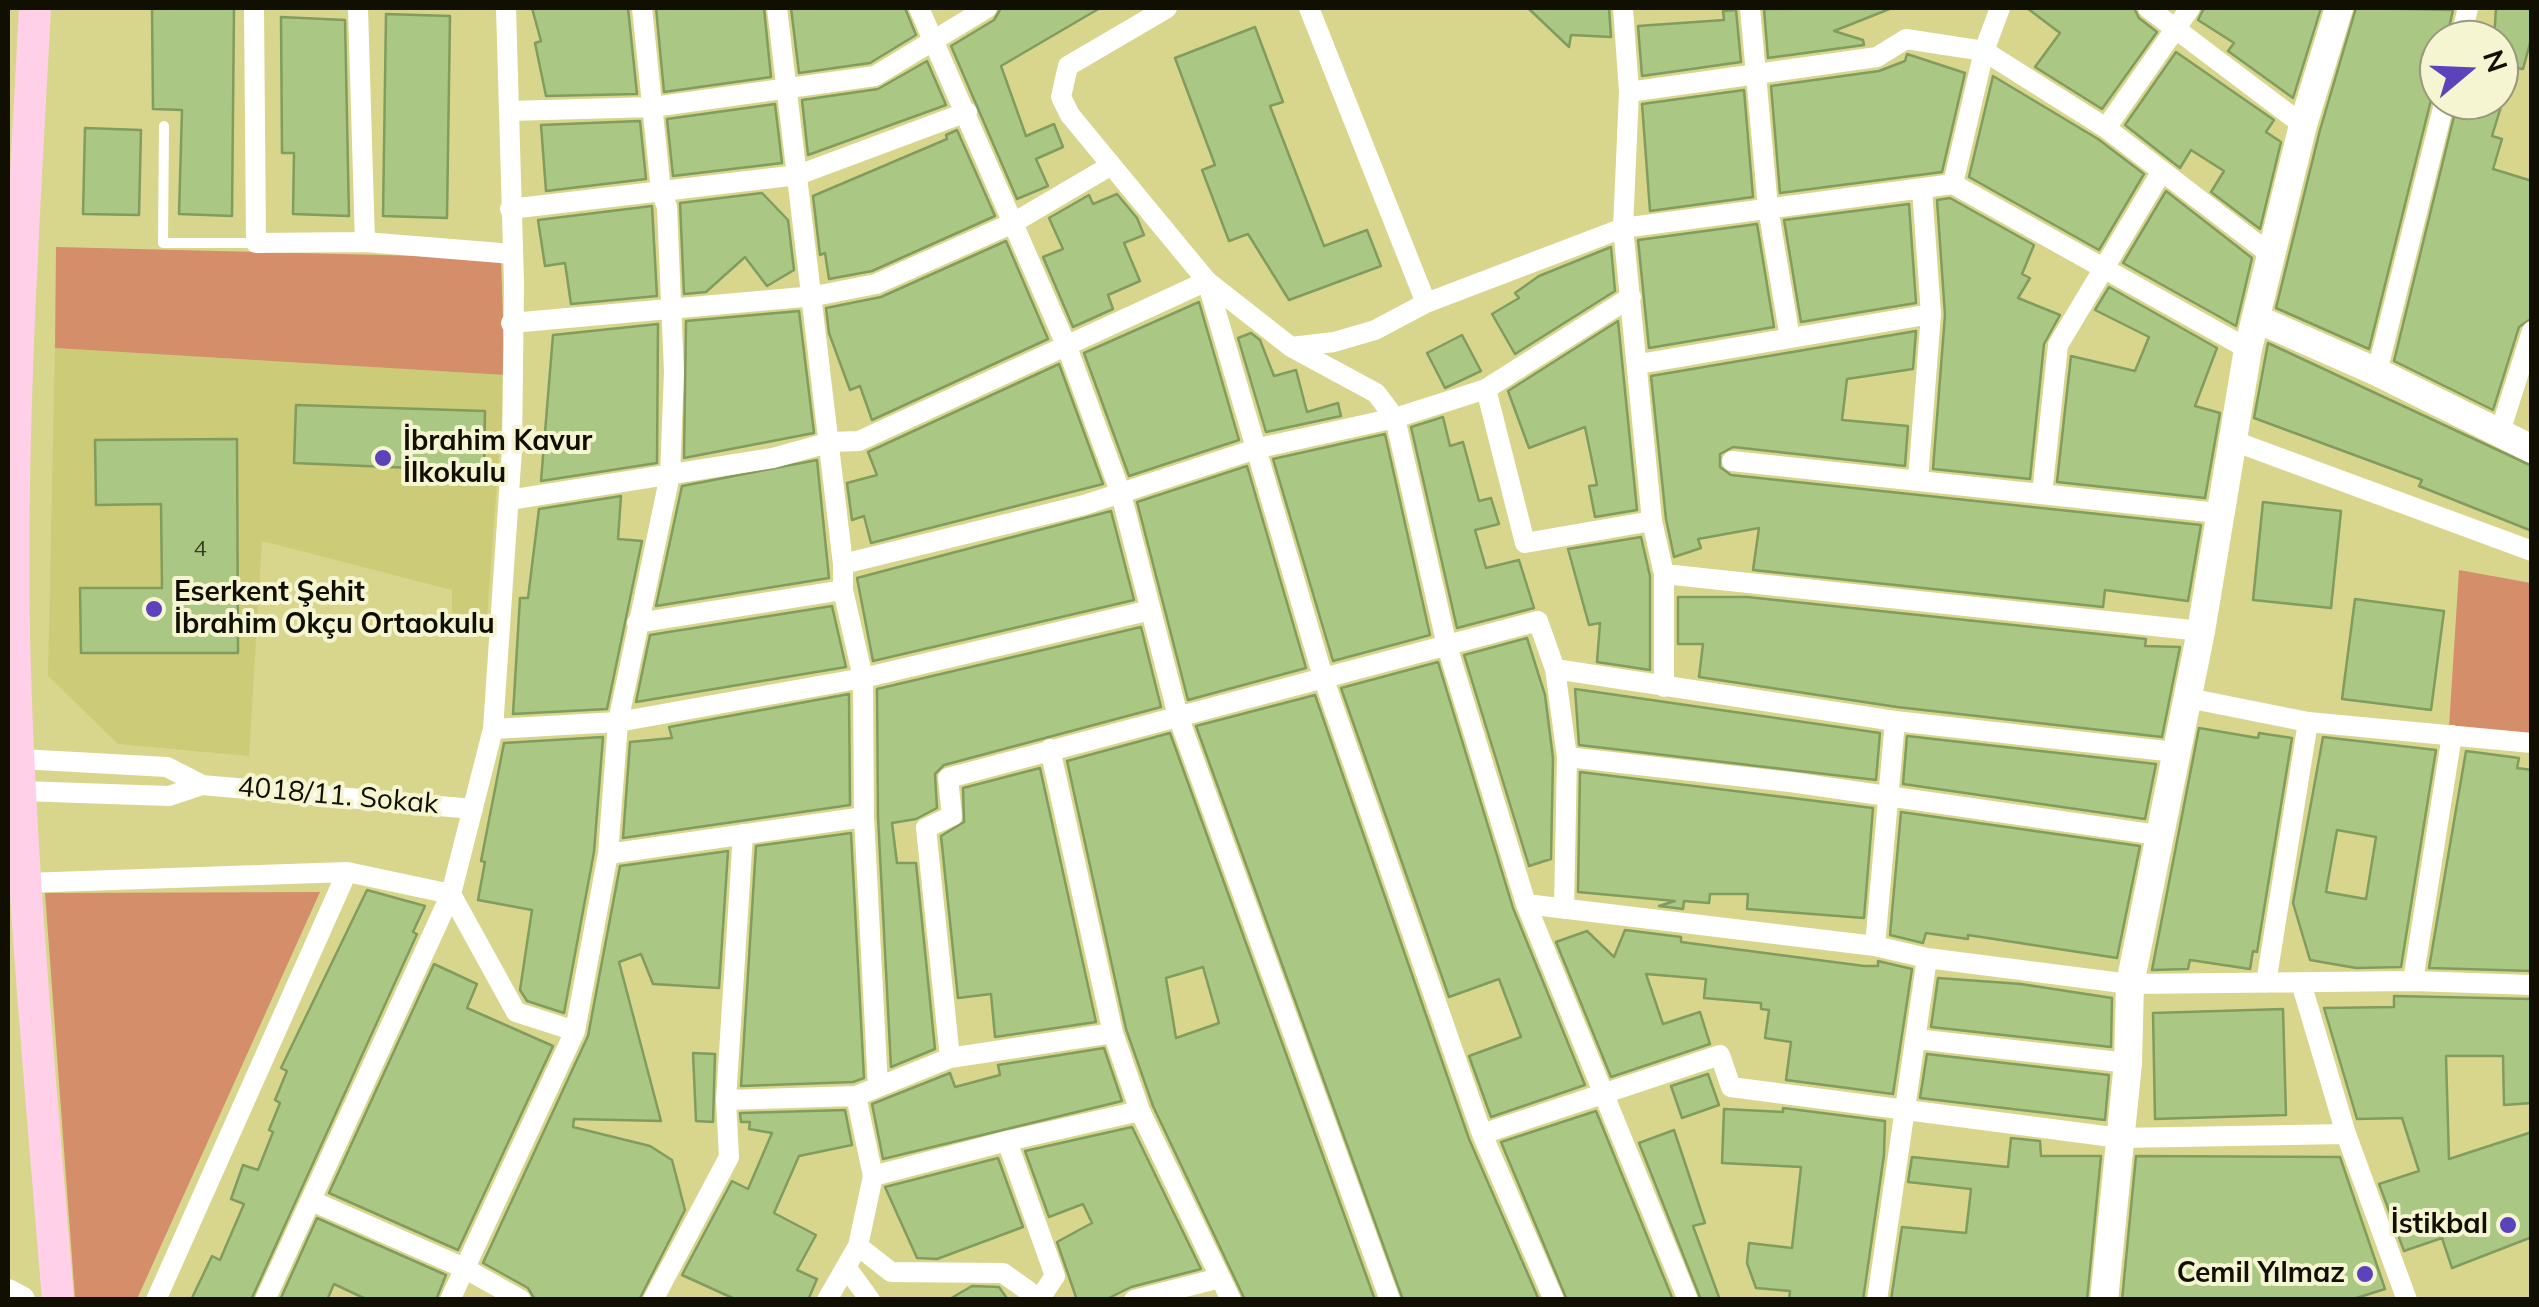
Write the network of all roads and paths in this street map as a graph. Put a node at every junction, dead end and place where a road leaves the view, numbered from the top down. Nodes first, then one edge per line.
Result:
1 (34, 8) edge
2 (254, 8) edge
3 (358, 8) edge
4 (506, 8) edge
5 (642, 8) edge
6 (777, 8) edge
7 (919, 8) edge
8 (987, 8) edge
9 (1167, 8) edge
10 (1623, 8) edge
11 (1750, 8) edge
12 (2000, 8) edge
13 (2148, 8) edge
14 (2190, 8) edge
15 (2339, 8) edge
16 (1318, 11) edge
17 (2176, 28) junction
18 (933, 39) junction
19 (1984, 51) junction
20 (1758, 74) junction
21 (790, 90) junction
22 (1629, 92) junction
23 (653, 108) junction
24 (510, 111) junction
25 (967, 112) junction
26 (2440, 120) edge
27 (2303, 125) junction
28 (164, 126) dead end
29 (2106, 128) junction
30 (1110, 166) junction
31 (2162, 171) junction
32 (798, 174) junction
33 (1953, 184) junction
34 (1922, 189) junction
35 (661, 191) junction
36 (1768, 208) junction
37 (510, 210) junction
38 (1012, 223) junction
39 (1623, 228) junction
40 (364, 242) junction
41 (256, 243) junction
42 (512, 254) junction
43 (2270, 254) junction
44 (2101, 267) junction
45 (12, 268) edge
46 (1207, 281) junction
47 (815, 296) junction
48 (1631, 297) junction
49 (1426, 303) junction
50 (672, 308) junction
51 (1931, 314) junction
52 (2257, 319) junction
53 (511, 323) junction
54 (2532, 331) edge
55 (1790, 338) junction
56 (1067, 347) junction
57 (1291, 347) junction
58 (2248, 349) junction
59 (1639, 364) junction
60 (2377, 372) junction
61 (1486, 389) junction
62 (1394, 418) junction
63 (2500, 432) junction
64 (2231, 440) junction
65 (830, 442) junction
66 (1259, 448) junction
67 (2532, 449) edge
68 (1732, 462) dead end
69 (670, 475) junction
70 (1918, 480) junction
71 (1121, 494) junction
72 (2042, 494) junction
73 (508, 500) junction
74 (2218, 512) junction
75 (1652, 522) junction
76 (2532, 552) edge
77 (844, 564) junction
78 (1664, 574) junction
79 (843, 590) junction
80 (1150, 610) junction
81 (638, 624) junction
82 (2201, 630) junction
83 (1447, 646) junction
84 (1555, 669) junction
85 (1322, 677) junction
86 (863, 678) junction
87 (1664, 687) junction
88 (2188, 698) junction
89 (1178, 716) junction
90 (618, 722) junction
91 (1896, 722) junction
92 (2308, 722) junction
93 (493, 730) junction
94 (2452, 734) junction
95 (2532, 743) edge
96 (1050, 749) junction
97 (2175, 752) junction
98 (1567, 757) junction
99 (20, 775) junction
100 (202, 784) junction
101 (1887, 798) junction
102 (473, 808) junction
103 (864, 817) junction
104 (743, 834) junction
105 (2158, 835) junction
106 (608, 854) junction
107 (346, 872) junction
108 (25, 883) junction
109 (451, 894) junction
110 (1526, 904) junction
111 (1564, 910) junction
112 (1875, 946) junction
113 (1927, 958) junction
114 (2413, 981) junction
115 (2266, 983) junction
116 (2130, 984) junction
117 (2532, 985) edge
118 (2302, 986) junction
119 (575, 1031) junction
120 (1114, 1033) junction
121 (1916, 1039) junction
122 (950, 1058) junction
123 (2128, 1062) junction
124 (878, 1087) junction
125 (1606, 1093) junction
126 (856, 1096) junction
127 (726, 1100) junction
128 (1140, 1111) junction
129 (1901, 1113) junction
130 (1482, 1134) junction
131 (2346, 1134) junction
132 (2120, 1138) junction
133 (1006, 1142) junction
134 (873, 1176) junction
135 (312, 1201) junction
136 (858, 1246) junction
137 (846, 1267) junction
138 (464, 1268) junction
139 (1220, 1278) junction
140 (8, 1292) edge
141 (1041, 1299) edge
142 (21, 1300) edge
143 (58, 1300) edge
144 (156, 1300) edge
145 (266, 1300) edge
146 (450, 1300) edge
147 (521, 1300) edge
148 (653, 1300) edge
149 (828, 1300) edge
150 (870, 1300) edge
151 (1134, 1300) edge
152 (1231, 1300) edge
153 (1390, 1300) edge
154 (1554, 1300) edge
155 (1688, 1300) edge
156 (1877, 1300) edge
157 (2104, 1300) edge
158 (2407, 1300) edge

1 - 45 main road
2 - 41 street
3 - 40 street
4 - 24 street
5 - 23 street
6 - 21 street
7 - 18 street
8 - 18 street
9 - 30 street
10 - 22 street
11 - 20 street
12 - 19 street
13 - 17 street
14 - 17 street
15 - 27 street
16 - 49 street
17 - 27 street
17 - 29 street
18 - 21 street
18 - 25 street
19 - 20 street
19 - 29 street
19 - 33 street
20 - 22 street
20 - 36 street
21 - 23 street
21 - 32 street
22 - 39 street
23 - 24 street
23 - 35 street
24 - 37 street
25 - 32 street
25 - 38 street
26 - 60 street
27 - 43 street
28 - 41 lane
29 - 31 street
30 - 38 street
30 - 46 street
31 - 43 street
31 - 44 street
32 - 35 street
32 - 47 street
33 - 34 street
33 - 44 street
34 - 36 street
34 - 51 street
35 - 37 street
35 - 50 street
36 - 39 street
36 - 55 street
37 - 42 street
38 - 47 street
38 - 56 street
39 - 48 street
39 - 49 street
40 - 41 street
40 - 42 street
42 - 53 street
43 - 52 street
44 - 58 street
44 - 72 street
45 - 99 main road
46 - 56 street
46 - 57 street
46 - 66 street
47 - 50 street
47 - 65 street
48 - 59 street
48 - 61 street
49 - 57 street
50 - 53 street
50 - 69 street
51 - 55 street
51 - 70 street
52 - 58 street
52 - 60 street
53 - 73 street
54 - 63 street
55 - 59 street
56 - 65 street
56 - 71 street
57 - 62 street
58 - 64 street
59 - 75 street
60 - 63 street
61 - 62 street
61 - 75 street
62 - 66 street
62 - 83 street
63 - 67 street
64 - 74 street
64 - 76 street
65 - 69 street
65 - 77 street
66 - 71 street
66 - 85 street
68 - 70 street
69 - 73 street
69 - 81 street
70 - 72 street
71 - 77 street
71 - 80 street
72 - 74 street
73 - 93 street
74 - 82 street
75 - 78 street
77 - 79 street
78 - 82 street
78 - 87 street
79 - 81 street
79 - 86 street
80 - 86 street
80 - 89 street
81 - 90 street
82 - 88 street
83 - 84 street
83 - 85 street
83 - 110 street
84 - 87 street
84 - 98 street
85 - 89 street
85 - 130 street
86 - 90 street
86 - 103 street
87 - 91 street
88 - 92 street
88 - 97 street
89 - 96 street
89 - 153 street
90 - 93 street
90 - 106 street
91 - 97 street
91 - 101 street
92 - 94 street
92 - 115 street
93 - 102 street
94 - 95 street
94 - 114 street
96 - 120 street
96 - 122 street
97 - 105 street
98 - 101 street
98 - 111 street
99 - 100 street, 4018/11. Sokak
99 - 100 street, 4018/11. Sokak
99 - 108 main road
100 - 102 street, 4018/11. Sokak
101 - 105 street
101 - 112 street
102 - 109 street
103 - 104 street
103 - 124 street
104 - 106 street
104 - 127 street
105 - 116 street
106 - 119 street
107 - 108 street
107 - 109 street
107 - 144 street
108 - 143 main road
109 - 119 street
109 - 135 street
110 - 111 street
110 - 125 street
111 - 112 street
112 - 113 street
113 - 116 street
113 - 121 street
114 - 117 street
114 - 118 street
115 - 116 street
115 - 118 street
116 - 123 street
118 - 131 street
119 - 138 street
120 - 122 street
120 - 128 street
121 - 123 street
121 - 129 street
122 - 124 street
123 - 132 street
124 - 126 street
125 - 129 street
125 - 130 street
125 - 155 street
126 - 127 street
126 - 134 street
127 - 148 street
128 - 133 street
128 - 139 street
129 - 132 street
129 - 156 street
130 - 154 street
131 - 132 street
131 - 158 street
132 - 157 street
133 - 134 street
133 - 141 street
134 - 136 street
135 - 138 street
135 - 145 street
136 - 137 street
136 - 141 street
137 - 149 street
137 - 150 street
138 - 146 street
138 - 147 street
139 - 151 street
139 - 152 street
140 - 142 street

